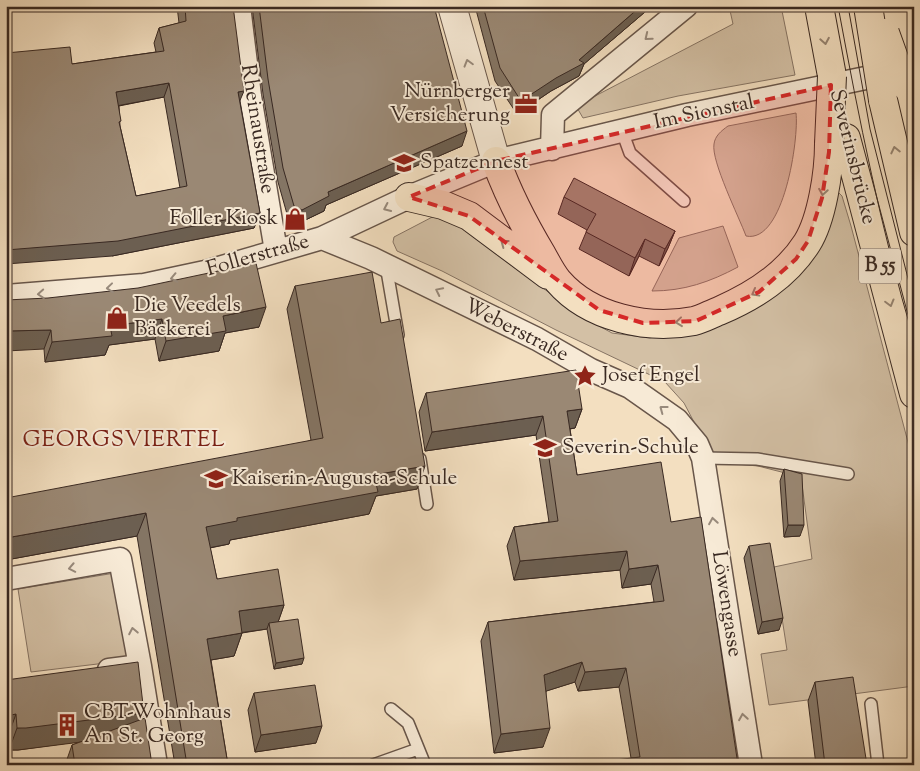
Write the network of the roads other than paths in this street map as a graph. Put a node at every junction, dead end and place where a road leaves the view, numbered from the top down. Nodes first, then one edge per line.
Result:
1 (239, 6) edge
2 (452, 6) edge
3 (686, 6) edge
4 (819, 6) edge
5 (868, 6) edge
6 (876, 6) edge
7 (914, 68) edge
8 (914, 96) edge
9 (622, 131) junction
10 (837, 141) junction
11 (552, 149) junction
12 (496, 160) junction
13 (409, 197) junction
14 (684, 202) dead end
15 (914, 232) edge
16 (322, 238) junction
17 (276, 251) junction
18 (386, 265) junction
19 (558, 281) junction
20 (6, 296) edge
21 (400, 350) edge
22 (914, 394) edge
23 (417, 446) edge
24 (700, 451) junction
25 (848, 474) dead end
26 (428, 504) dead end
27 (6, 579) edge
28 (140, 666) junction
29 (89, 672) edge
30 (871, 704) dead end
31 (391, 709) dead end
32 (418, 749) junction
33 (156, 765) edge
34 (373, 765) edge
35 (425, 765) edge
36 (751, 765) edge
37 (878, 765) edge

1 - 17 street, Rheinaustraße
12 -> 2 street
3 -> 11 street
4 -> 10 main road, Severinsbrücke, bridge
15 -> 5 main road, Severinsbrücke / B 55, bridge
6 - 8 main road, bridge
7 - 9 street, Im Sionstal
9 - 11 street, Im Sionstal
9 - 14 lane
10 -> 19 main road
10 -> 22 main road, Severinsbrücke / B 55
11 - 12 street, Im Sionstal
12 - 13 street, Follerstraße
12 - 19 main road
13 -> 16 street, Follerstraße
19 -> 13 main road
16 - 17 street, Follerstraße
16 - 18 street, Weberstraße
17 -> 20 street, Follerstraße
18 - 21 lane
24 -> 18 street, Weberstraße
23 - 26 lane
24 - 25 lane
36 -> 24 street, Löwengasse
28 -> 27 street
28 - 29 street
28 - 33 street
30 - 37 lane
31 - 32 lane
32 - 34 lane
32 - 35 lane

